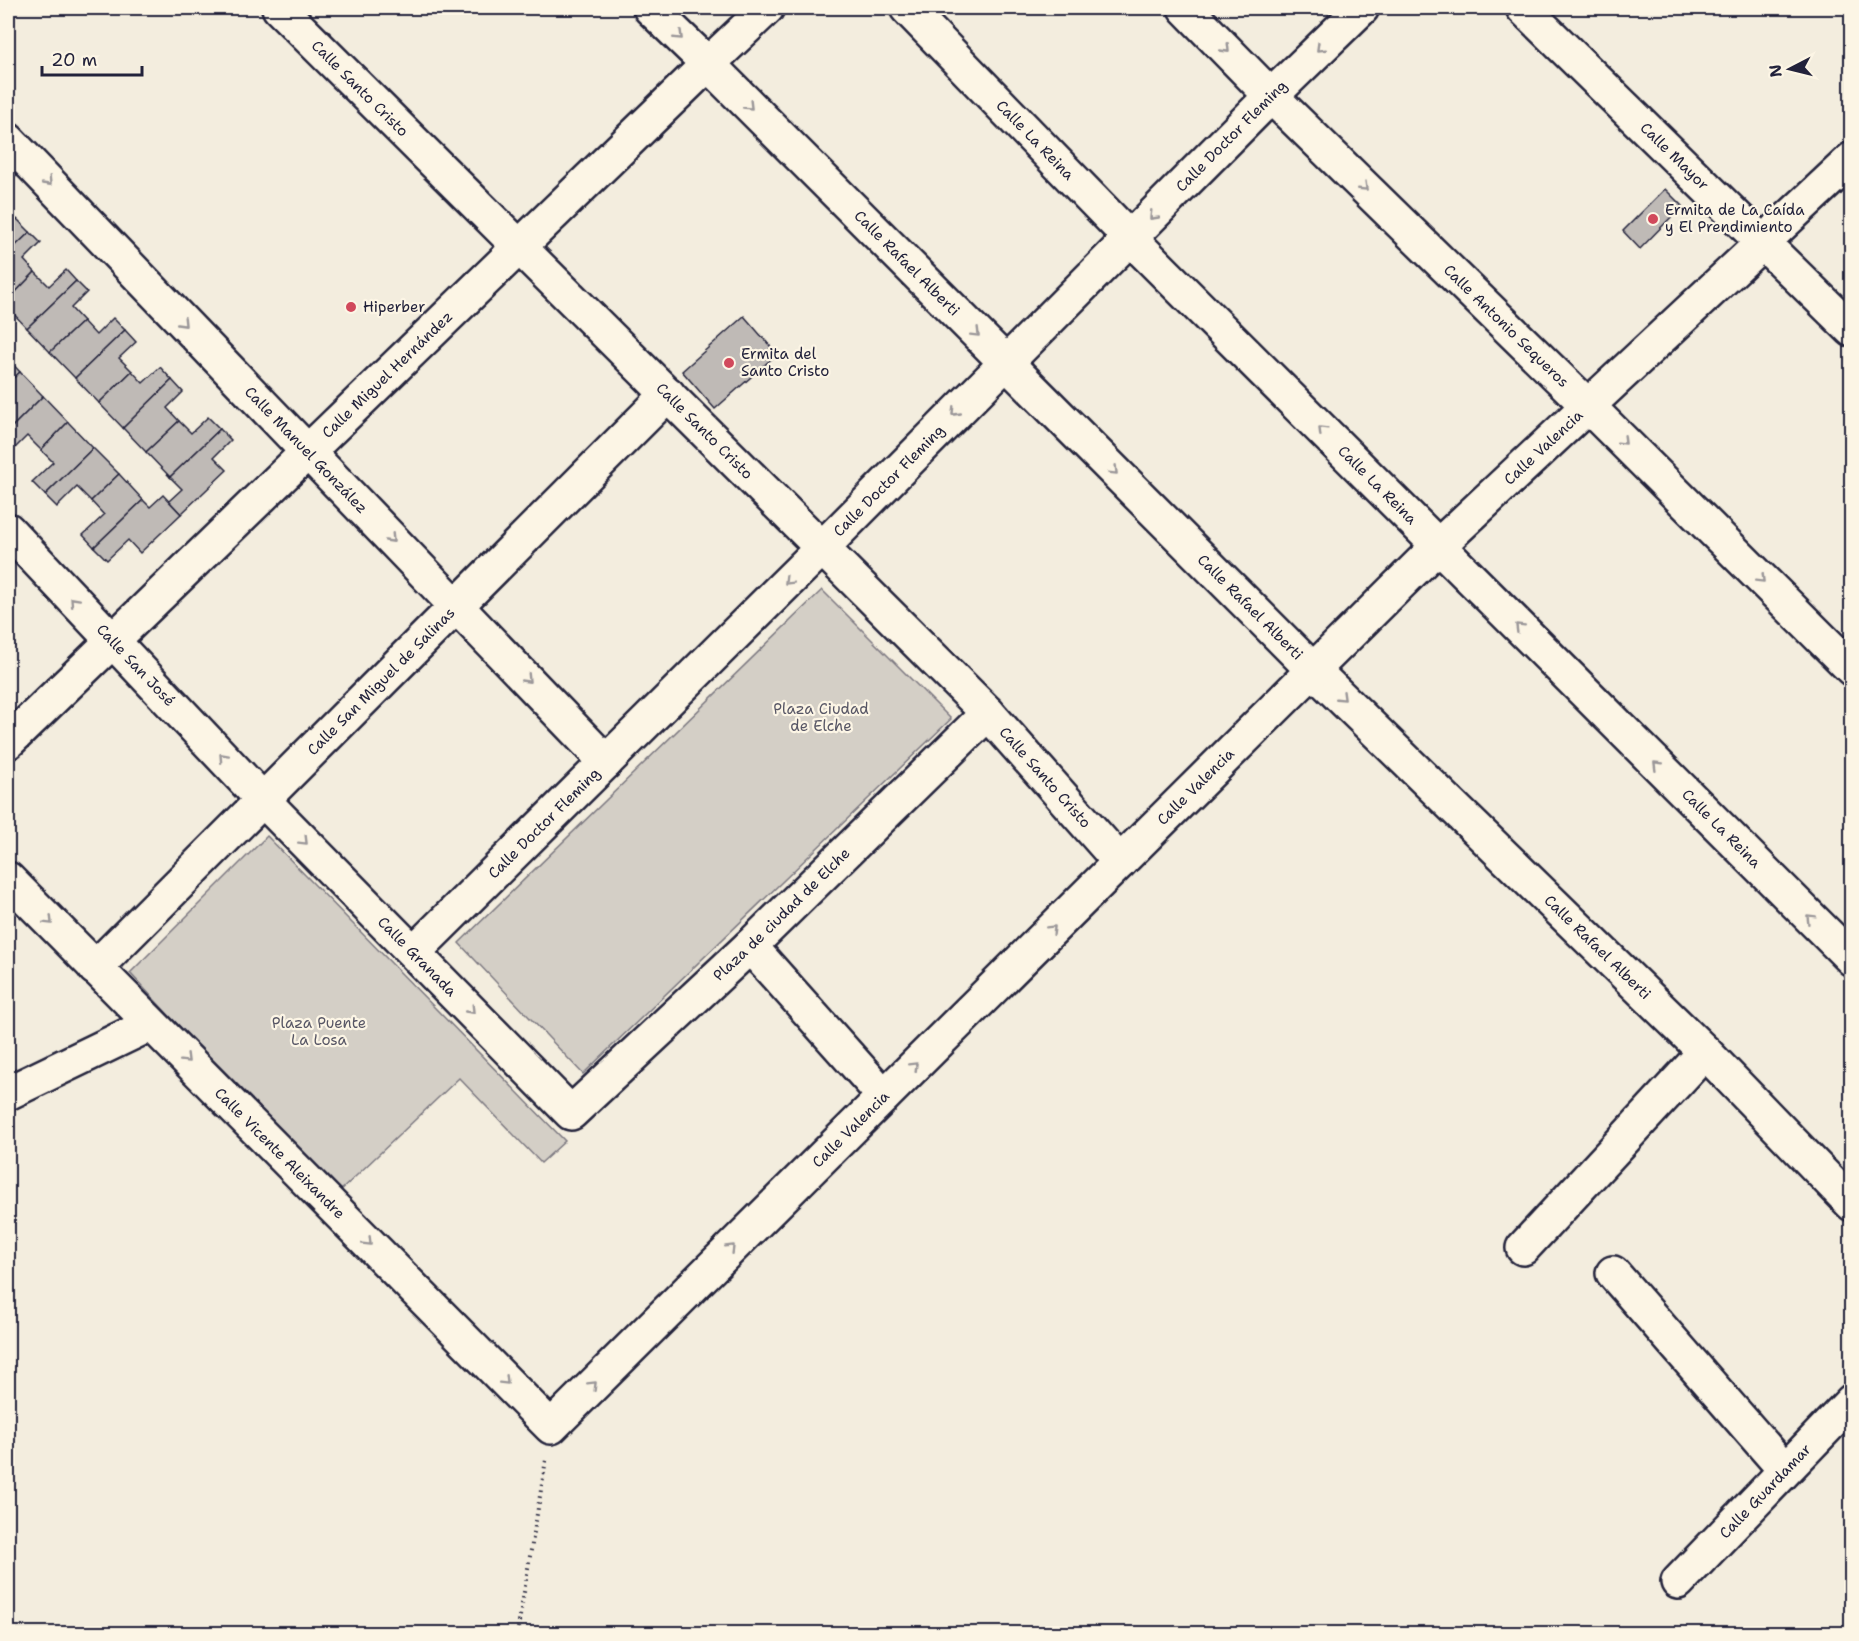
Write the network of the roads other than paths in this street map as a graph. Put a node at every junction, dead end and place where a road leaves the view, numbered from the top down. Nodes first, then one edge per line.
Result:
1 (279, 8) edge
2 (650, 8) edge
3 (767, 8) edge
4 (907, 8) edge
5 (1185, 8) edge
6 (1362, 8) edge
7 (1523, 8) edge
8 (708, 64) junction
9 (1270, 96) junction
10 (8, 140) edge
11 (1851, 159) edge
12 (1131, 239) junction
13 (1761, 243) junction
14 (519, 247) junction
15 (1851, 330) edge
16 (1004, 362) junction
17 (668, 394) junction
18 (1587, 405) junction
19 (308, 452) junction
20 (8, 530) edge
21 (1438, 546) junction
22 (822, 548) junction
23 (456, 606) junction
24 (112, 641) junction
25 (1851, 669) edge
26 (1313, 670) junction
27 (987, 713) junction
28 (8, 741) edge
29 (606, 762) junction
30 (263, 800) junction
31 (1120, 862) junction
32 (8, 879) edge
33 (750, 946) junction
34 (414, 952) junction
35 (1851, 959) edge
36 (95, 968) junction
37 (151, 1024) junction
38 (1705, 1052) junction
39 (8, 1093) edge
40 (884, 1096) junction
41 (572, 1113) joint
42 (1851, 1204) edge
43 (1523, 1248) dead end
44 (1613, 1273) dead end
45 (1851, 1401) edge
46 (551, 1427) joint
47 (1785, 1470) junction
48 (1678, 1582) dead end

1 - 14 street, Calle Santo Cristo
2 -> 8 street, Calle Rafael Alberti
3 - 8 street, Calle Miguel Hernández
4 - 12 street, Calle La Reina
5 -> 9 street, Calle Antonio Sequeros
6 -> 9 street, Calle Doctor Fleming
7 - 13 street, Calle Mayor
8 - 14 street, Calle Miguel Hernández
8 -> 16 street, Calle Rafael Alberti
9 -> 12 street, Calle Doctor Fleming
9 -> 18 street, Calle Antonio Sequeros
10 -> 19 street, Calle Manuel González
11 - 13 street, Calle Valencia
12 - 16 street, Calle Doctor Fleming
21 -> 12 street, Calle La Reina
13 - 15 street, Calle Mayor
13 - 18 street, Calle Valencia
14 - 17 street, Calle Santo Cristo
14 - 19 street, Calle Miguel Hernández
16 -> 22 street, Calle Doctor Fleming
16 -> 26 street, Calle Rafael Alberti
17 - 22 street, Calle Santo Cristo
17 - 23 street, Calle San Miguel de Salinas
18 - 21 street, Calle Valencia
18 -> 25 street, Calle Antonio Sequeros
19 -> 23 street, Calle Manuel González
19 - 24 street, Calle Miguel Hernández
24 -> 20 street, Calle San José
21 - 26 street, Calle Valencia
35 -> 21 street, Calle La Reina
22 - 27 street, Calle Santo Cristo
22 -> 29 street, Calle Doctor Fleming
23 -> 29 street, Calle Manuel González
23 - 30 street, Calle San Miguel de Salinas
24 - 28 street, Calle Miguel Hernández
30 -> 24 street, Calle San José
26 - 31 street, Calle Valencia
26 -> 38 street, Calle Rafael Alberti
27 - 31 street, Calle Santo Cristo
27 - 33 street, Plaza de ciudad de Elche
29 - 34 street, Calle Doctor Fleming
30 -> 34 street, Calle Granada
30 - 36 street, Calle San Miguel de Salinas
40 -> 31 street, Calle Valencia
32 -> 36 street, Calle Vicente Aleixandre
33 - 40 street
33 - 41 street, Plaza de ciudad de Elche
34 -> 41 street, Calle Granada
36 - 37 street, Calle Vicente Aleixandre
37 - 39 street
37 -> 46 street, Calle Vicente Aleixandre
38 - 42 street, Calle Rafael Alberti
38 - 43 street
46 -> 40 street, Calle Valencia
44 - 47 street
45 - 47 street, Calle Guardamar
47 - 48 street, Calle Guardamar

